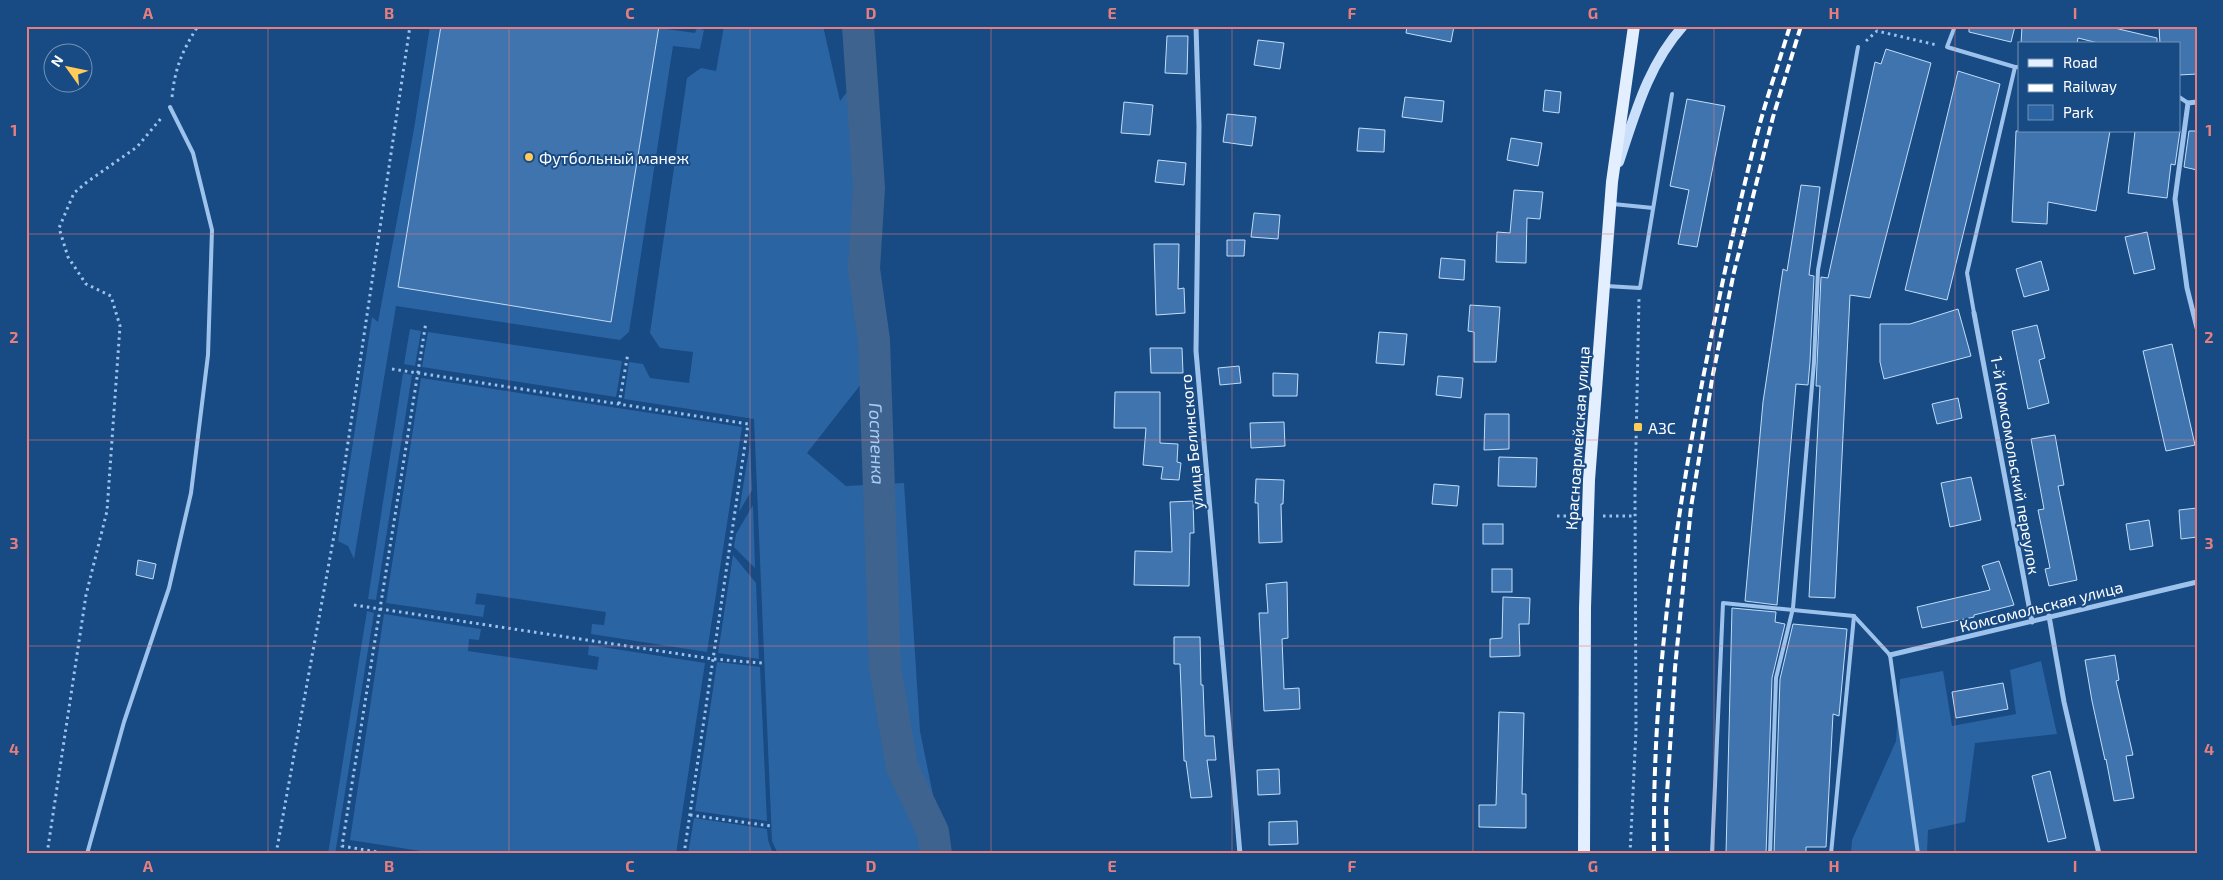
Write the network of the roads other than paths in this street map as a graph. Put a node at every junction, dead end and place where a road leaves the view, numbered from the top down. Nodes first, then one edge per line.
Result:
1 (1196, 26) edge
2 (1634, 26) edge
3 (1682, 26) edge
4 (1955, 26) edge
5 (1858, 47) road end
6 (2017, 67) edge
7 (1672, 94) dead end
8 (2180, 98) edge
9 (2197, 102) edge
10 (2188, 103) junction
11 (170, 108) road end
12 (1612, 182) junction
13 (1610, 203) junction
14 (1653, 208) junction
15 (1604, 286) junction
16 (1974, 312) joint
17 (2197, 328) edge
18 (2197, 582) edge
19 (1793, 608) junction
20 (1854, 616) junction
21 (2049, 616) junction
22 (2032, 622) junction
23 (1890, 655) junction
24 (87, 854) edge
25 (1240, 854) edge
26 (1584, 854) edge
27 (1712, 854) edge
28 (1770, 854) edge
29 (1832, 854) edge
30 (1918, 854) edge
31 (2099, 854) edge

1 - 25 street, улица Белинского
2 - 12 main road, Красноармейская улица
3 - 12 main road
4 - 6 lane
5 - 19 lane
6 - 16 lane
7 - 14 lane
8 - 10 lane
9 - 10 street
10 - 17 street
11 - 24 lane
12 - 13 main road, Красноармейская улица
13 - 14 lane
13 - 15 main road, Красноармейская улица
14 - 15 lane
15 - 26 main road, Красноармейская улица
16 - 22 street, 1-й Комсомольский переулок
18 - 21 street, Комсомольская улица
19 - 20 lane
19 - 27 lane
19 - 28 lane
20 - 23 lane
20 - 29 lane
21 - 22 street, Комсомольская улица
21 - 31 street
22 - 23 street, Комсомольская улица
23 - 30 lane

